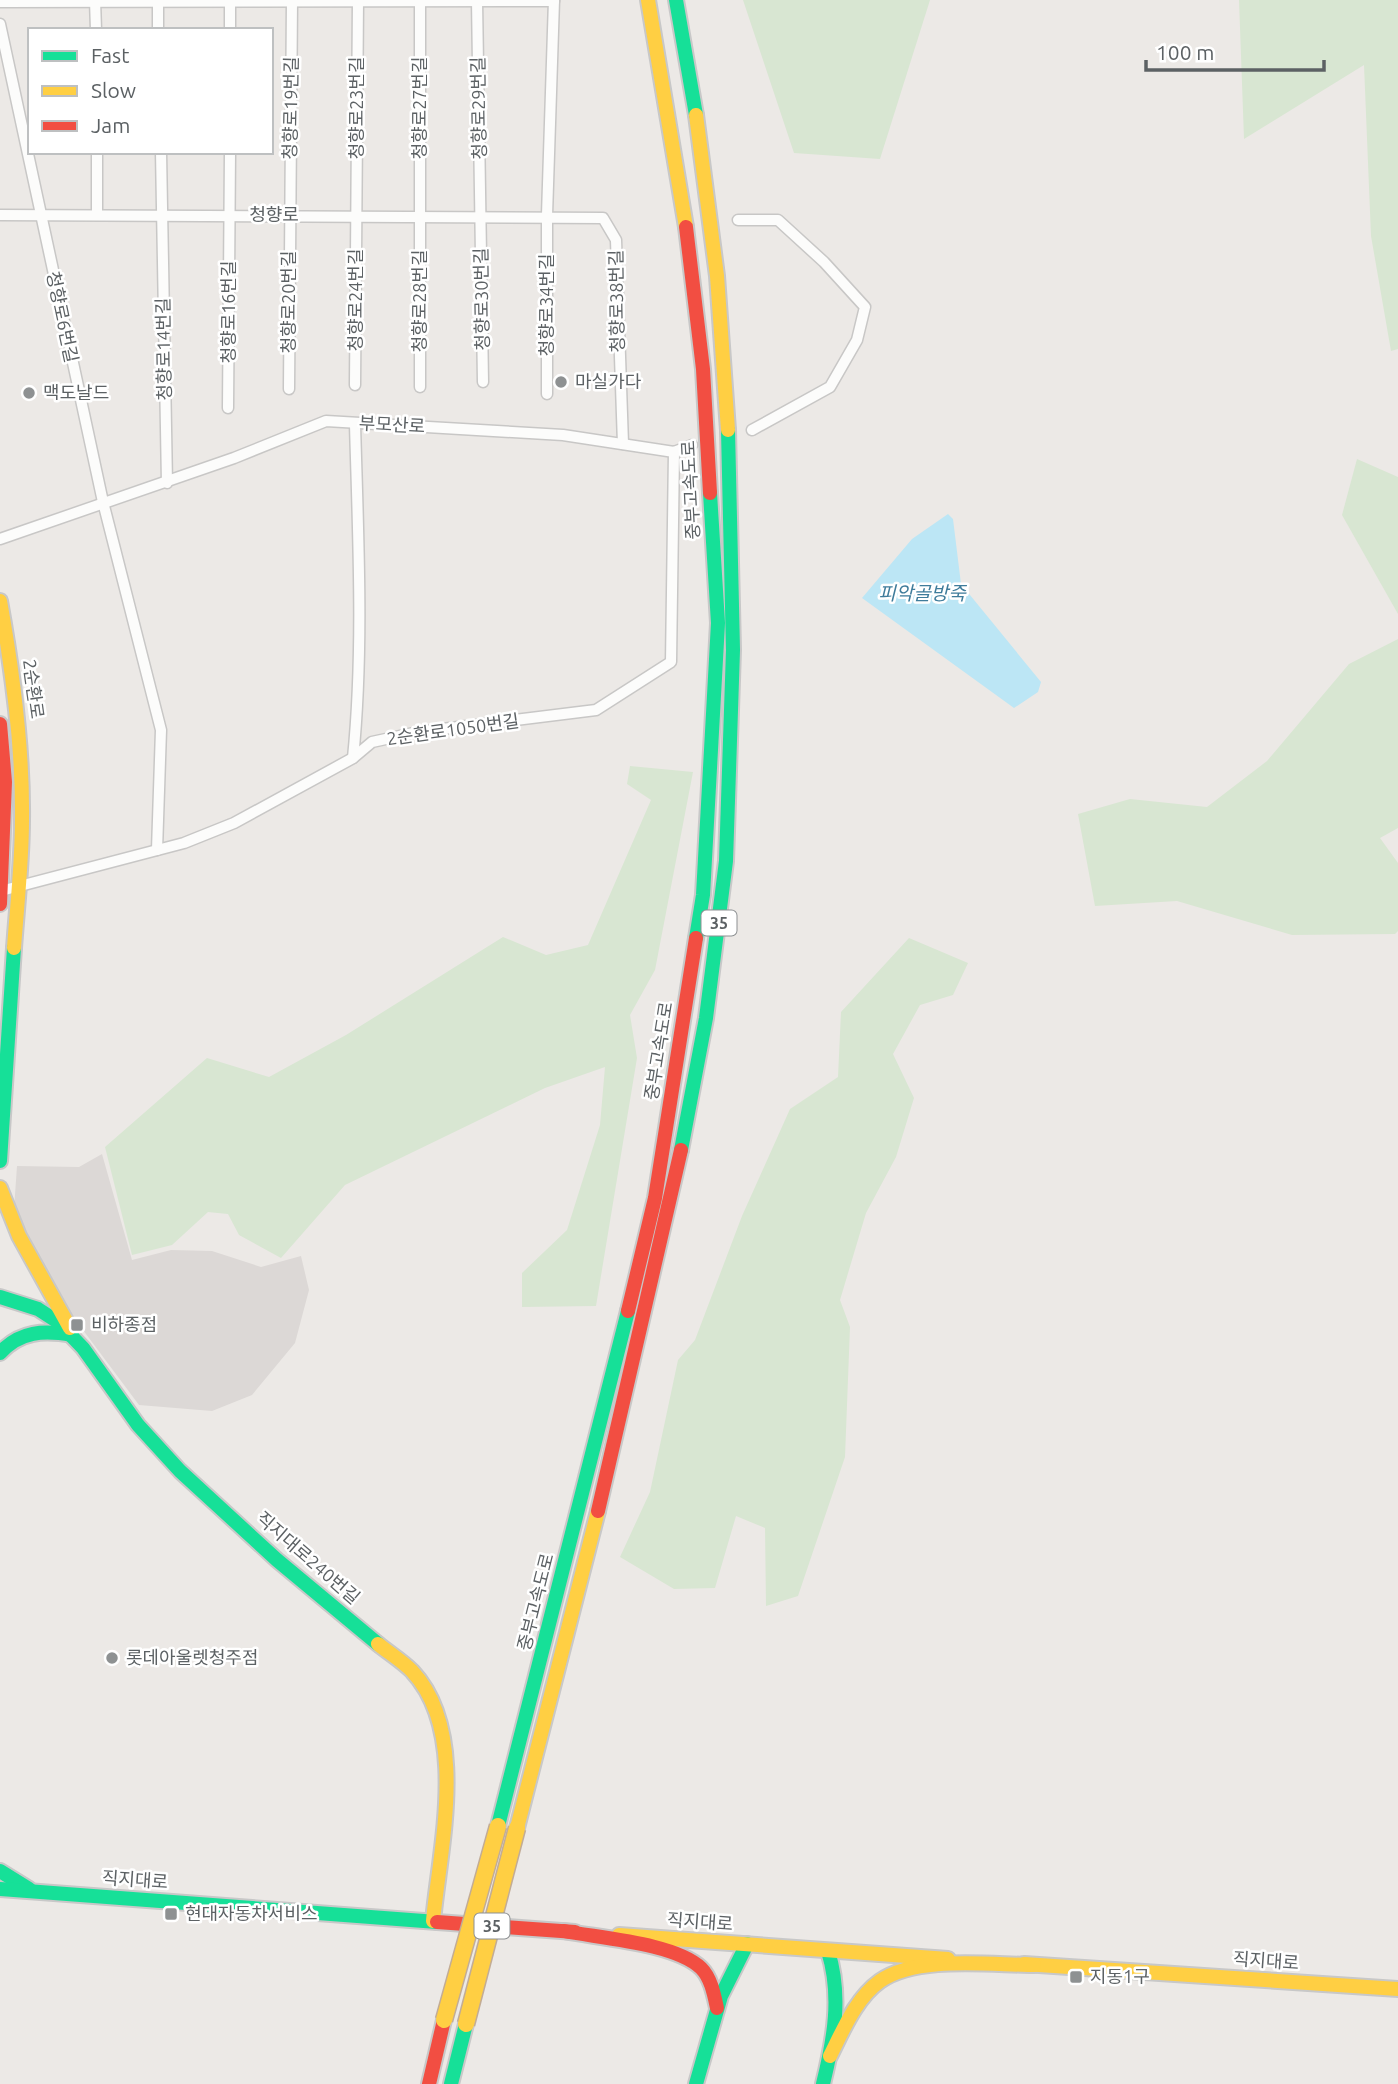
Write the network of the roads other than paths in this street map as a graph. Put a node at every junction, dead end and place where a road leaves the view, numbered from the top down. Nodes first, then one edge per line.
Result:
1 (420, 0) edge
2 (554, 0) edge
3 (648, 0) edge
4 (676, 0) edge
5 (95, 1) edge
6 (158, 1) edge
7 (230, 1) edge
8 (292, 1) edge
9 (358, 1) edge
10 (477, 1) edge
11 (0, 2) edge
12 (0, 24) edge
13 (96, 28) edge
14 (158, 28) edge
15 (230, 28) edge
16 (97, 154) edge
17 (161, 154) edge
18 (230, 154) edge
19 (0, 215) edge
20 (40, 215) junction
21 (97, 215) junction
22 (162, 215) junction
23 (229, 215) junction
24 (290, 215) junction
25 (356, 215) junction
26 (420, 215) junction
27 (481, 215) junction
28 (547, 215) junction
29 (738, 220) dead end
30 (483, 383) dead end
31 (355, 385) dead end
32 (420, 387) dead end
33 (289, 389) dead end
34 (547, 394) dead end
35 (228, 408) dead end
36 (355, 424) junction
37 (752, 430) dead end
38 (623, 444) junction
39 (692, 445) dead end
40 (674, 452) junction
41 (167, 483) junction
42 (103, 502) junction
43 (0, 540) edge
44 (0, 601) edge
45 (0, 724) edge
46 (353, 758) junction
47 (157, 850) junction
48 (18, 887) junction
49 (1, 891) edge
50 (0, 904) edge
51 (0, 1161) edge
52 (0, 1188) edge
53 (0, 1297) edge
54 (39, 1309) junction
55 (60, 1310) junction
56 (74, 1335) junction
57 (0, 1353) edge
58 (0, 1871) edge
59 (0, 1892) edge
60 (33, 1892) junction
61 (433, 1921) junction
62 (564, 1931) junction
63 (747, 1944) junction
64 (828, 1951) junction
65 (1034, 1965) junction
66 (1398, 1989) edge
67 (717, 2008) junction
68 (831, 2056) junction
69 (429, 2084) edge
70 (452, 2084) edge
71 (696, 2084) edge
72 (823, 2084) edge

1 - 9 street
1 - 10 street
1 - 26 street, 청향로27번길
2 - 10 street
2 - 28 street, 청향로34번길
3 - 69 main road, 중부고속도로 / 35, bridge
4 - 70 main road, 중부고속도로 / 35, bridge
5 - 6 street
5 - 11 street
5 - 13 street
6 - 7 street
6 - 14 street
7 - 8 street
7 - 15 street
8 - 9 street
8 - 24 street, 청향로19번길
9 - 25 street, 청향로23번길
10 - 27 street, 청향로29번길
12 - 20 street, 청향로6번길
16 - 21 street
17 - 22 street, 청향로14번길
18 - 23 street, 청향로16번길
19 - 20 street, 청향로
20 - 21 street, 청향로
20 - 42 street, 청향로6번길
21 - 22 street, 청향로
22 - 23 street, 청향로
22 - 41 street, 청향로14번길
23 - 24 street, 청향로
23 - 35 street, 청향로16번길
24 - 25 street, 청향로
24 - 33 street, 청향로20번길
25 - 26 street, 청향로
25 - 31 street, 청향로24번길
26 - 27 street, 청향로
26 - 32 street, 청향로28번길
27 - 28 street, 청향로
27 - 30 street, 청향로30번길
28 - 34 street, 청향로34번길
28 - 38 street, 청향로38번길
29 - 37 street
36 - 38 street, 부모산로
36 - 41 street, 부모산로
36 - 46 street
38 - 40 street, 부모산로
39 - 40 street
40 - 46 street, 2순환로1050번길
41 - 42 street, 부모산로
42 - 43 street, 부모산로
42 - 47 street
44 - 48 main road, 2순환로
45 - 49 main road
46 - 47 street, 2순환로1050번길
47 - 48 street, 2순환로1050번길
48 - 49 street, 2순환로1050번길
48 - 51 main road, 2순환로
49 - 50 main road
52 - 55 main road
53 - 54 main road, 직지대로240번길
54 - 55 main road
54 - 56 main road, 직지대로240번길
55 - 56 main road
56 - 57 main road
56 - 61 main road, 직지대로240번길
58 - 60 main road
59 - 60 main road, 직지대로
60 - 61 main road, 직지대로
61 - 62 main road, 직지대로
62 - 63 main road, 직지대로
62 - 67 main road
63 - 64 main road, 직지대로
63 - 67 main road
64 - 65 main road, 직지대로
64 - 68 main road
65 - 66 main road, 직지대로
65 - 68 main road
67 - 71 main road
68 - 72 main road

